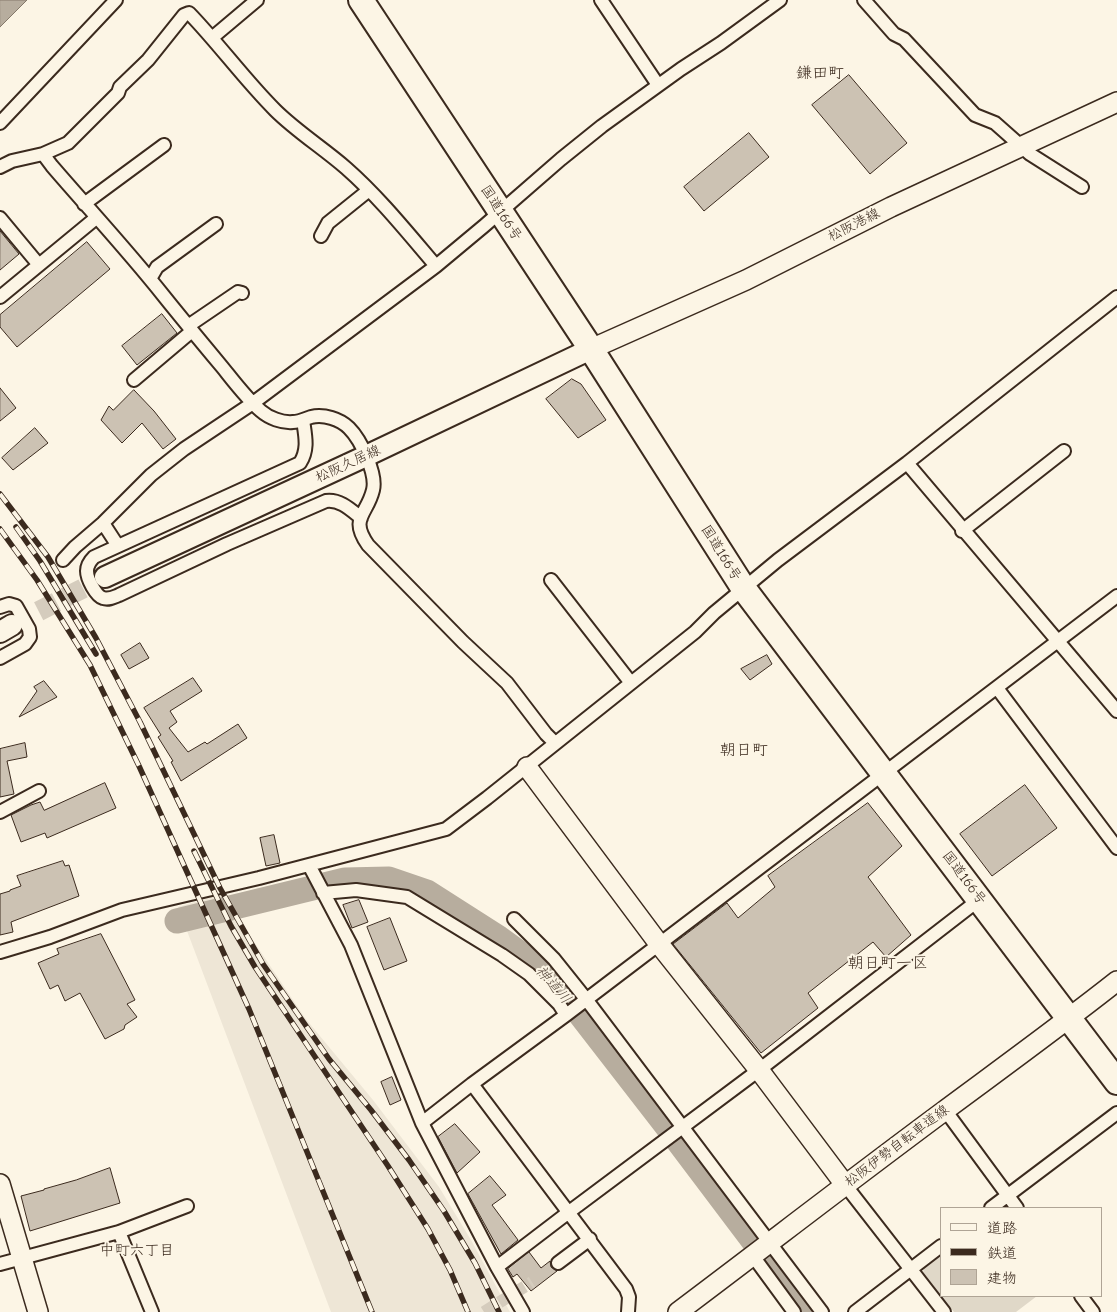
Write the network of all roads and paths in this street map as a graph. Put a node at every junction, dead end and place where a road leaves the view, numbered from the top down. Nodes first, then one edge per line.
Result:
1 (116, 0) edge
2 (258, 0) edge
3 (361, 0) edge
4 (601, 0) edge
5 (780, 0) edge
6 (864, 0) edge
7 (213, 37) junction
8 (658, 85) junction
9 (1117, 102) edge
10 (0, 123) edge
11 (164, 145) dead end
12 (1022, 147) junction
13 (44, 154) junction
14 (0, 167) edge
15 (1082, 187) dead end
16 (369, 190) junction
17 (84, 204) junction
18 (500, 212) junction
19 (0, 218) edge
20 (96, 218) junction
21 (216, 224) dead end
22 (321, 236) dead end
23 (39, 265) junction
24 (436, 266) junction
25 (150, 279) junction
26 (242, 293) dead end
27 (1117, 296) edge
28 (0, 297) edge
29 (190, 329) junction
30 (591, 349) junction
31 (134, 380) dead end
32 (254, 403) junction
33 (303, 420) junction
34 (1064, 451) dead end
35 (366, 456) junction
36 (907, 463) junction
37 (361, 518) junction
38 (103, 523) junction
39 (962, 531) junction
40 (118, 546) junction
41 (63, 560) dead end
42 (104, 577) tunnel mouth
43 (551, 580) dead end
44 (744, 589) junction
45 (1117, 596) edge
46 (0, 607) edge
47 (1058, 641) junction
48 (0, 658) edge
49 (631, 683) junction
50 (997, 688) junction
51 (1117, 711) edge
52 (555, 743) junction
53 (526, 767) junction
54 (884, 773) junction
55 (39, 791) dead end
56 (0, 812) edge
57 (1117, 848) edge
58 (309, 865) junction
59 (323, 893) junction
60 (980, 899) junction
61 (514, 919) dead end
62 (659, 944) junction
63 (0, 952) edge
64 (1117, 981) edge
65 (584, 1001) junction
66 (568, 1014) junction
67 (1069, 1019) junction
68 (758, 1070) junction
69 (1117, 1082) edge
70 (472, 1084) junction
71 (945, 1110) junction
72 (1117, 1113) edge
73 (422, 1124) junction
74 (680, 1128) junction
75 (0, 1184) edge
76 (846, 1186) junction
77 (1008, 1196) junction
78 (187, 1206) dead end
79 (992, 1207) edge
80 (1016, 1207) edge
81 (569, 1212) junction
82 (119, 1232) junction
83 (590, 1239) junction
84 (771, 1243) junction
85 (940, 1247) edge
86 (752, 1256) junction
87 (23, 1259) junction
88 (558, 1262) dead end
89 (0, 1264) edge
90 (497, 1267) junction
91 (911, 1269) junction
92 (1082, 1297) edge
93 (38, 1312) edge
94 (152, 1312) edge
95 (523, 1312) edge
96 (628, 1312) edge
97 (678, 1312) edge
98 (794, 1312) edge
99 (822, 1312) edge
100 (854, 1312) edge
101 (944, 1312) edge
102 (1093, 1312) edge

1 - 10 street
2 - 7 street
3 - 18 highway, 国道166号
4 - 8 street
5 - 8 street
6 - 12 street
7 - 13 street
7 - 16 street
8 - 18 street
9 - 12 main road, 松阪港線
11 - 17 street
12 - 15 street
12 - 30 main road, 松阪港線
13 - 14 street
13 - 17 street
16 - 22 street
16 - 24 street
17 - 20 street
18 - 24 street
18 - 30 highway, 国道166号
19 - 23 street
20 - 23 street
20 - 25 street
21 - 25 street
23 - 28 street
24 - 32 street
25 - 29 street
26 - 29 street
27 - 36 street
29 - 31 street
29 - 32 street
30 - 35 main road, 松阪久居線
30 - 44 highway, 国道166号
32 - 33 street
32 - 38 street
33 - 35 street
33 - 40 street
34 - 39 street
35 - 37 street
35 - 42 main road, 松阪久居線
36 - 39 street
36 - 44 street
37 - 40 street
37 - 52 street
38 - 40 street
38 - 41 street
39 - 47 street
43 - 49 street
44 - 49 street
44 - 54 highway, 国道166号
45 - 47 street
46 - 48 street
47 - 50 street
47 - 51 street
49 - 52 street
50 - 54 street
50 - 57 street
52 - 53 street
53 - 58 street
53 - 62 main road
54 - 60 highway, 国道166号
54 - 62 street
55 - 56 street
58 - 59 street
58 - 63 street
59 - 66 street
59 - 73 street
60 - 67 highway, 国道166号
60 - 68 street
61 - 65 street
62 - 65 street
62 - 68 main road
64 - 67 main road, 松阪伊勢自転車道線
65 - 66 street
65 - 74 street
66 - 70 street
67 - 69 highway, 国道166号
67 - 71 main road, 松阪伊勢自転車道線
68 - 74 street
68 - 76 main road
70 - 73 street
70 - 81 street
71 - 76 main road, 松阪伊勢自転車道線
71 - 77 street
72 - 77 street
73 - 90 street
74 - 81 street
74 - 84 street
75 - 87 main road
76 - 84 main road, 松阪伊勢自転車道線
76 - 91 street
77 - 79 street
77 - 80 street
78 - 82 street
81 - 83 street
81 - 90 street
82 - 87 street
82 - 94 street
83 - 88 street
83 - 96 street
84 - 86 main road, 松阪伊勢自転車道線
84 - 99 street
85 - 91 street
86 - 97 main road, 松阪伊勢自転車道線
86 - 98 street
87 - 89 street
87 - 93 main road
90 - 95 street
91 - 100 street
91 - 101 street
92 - 102 street

